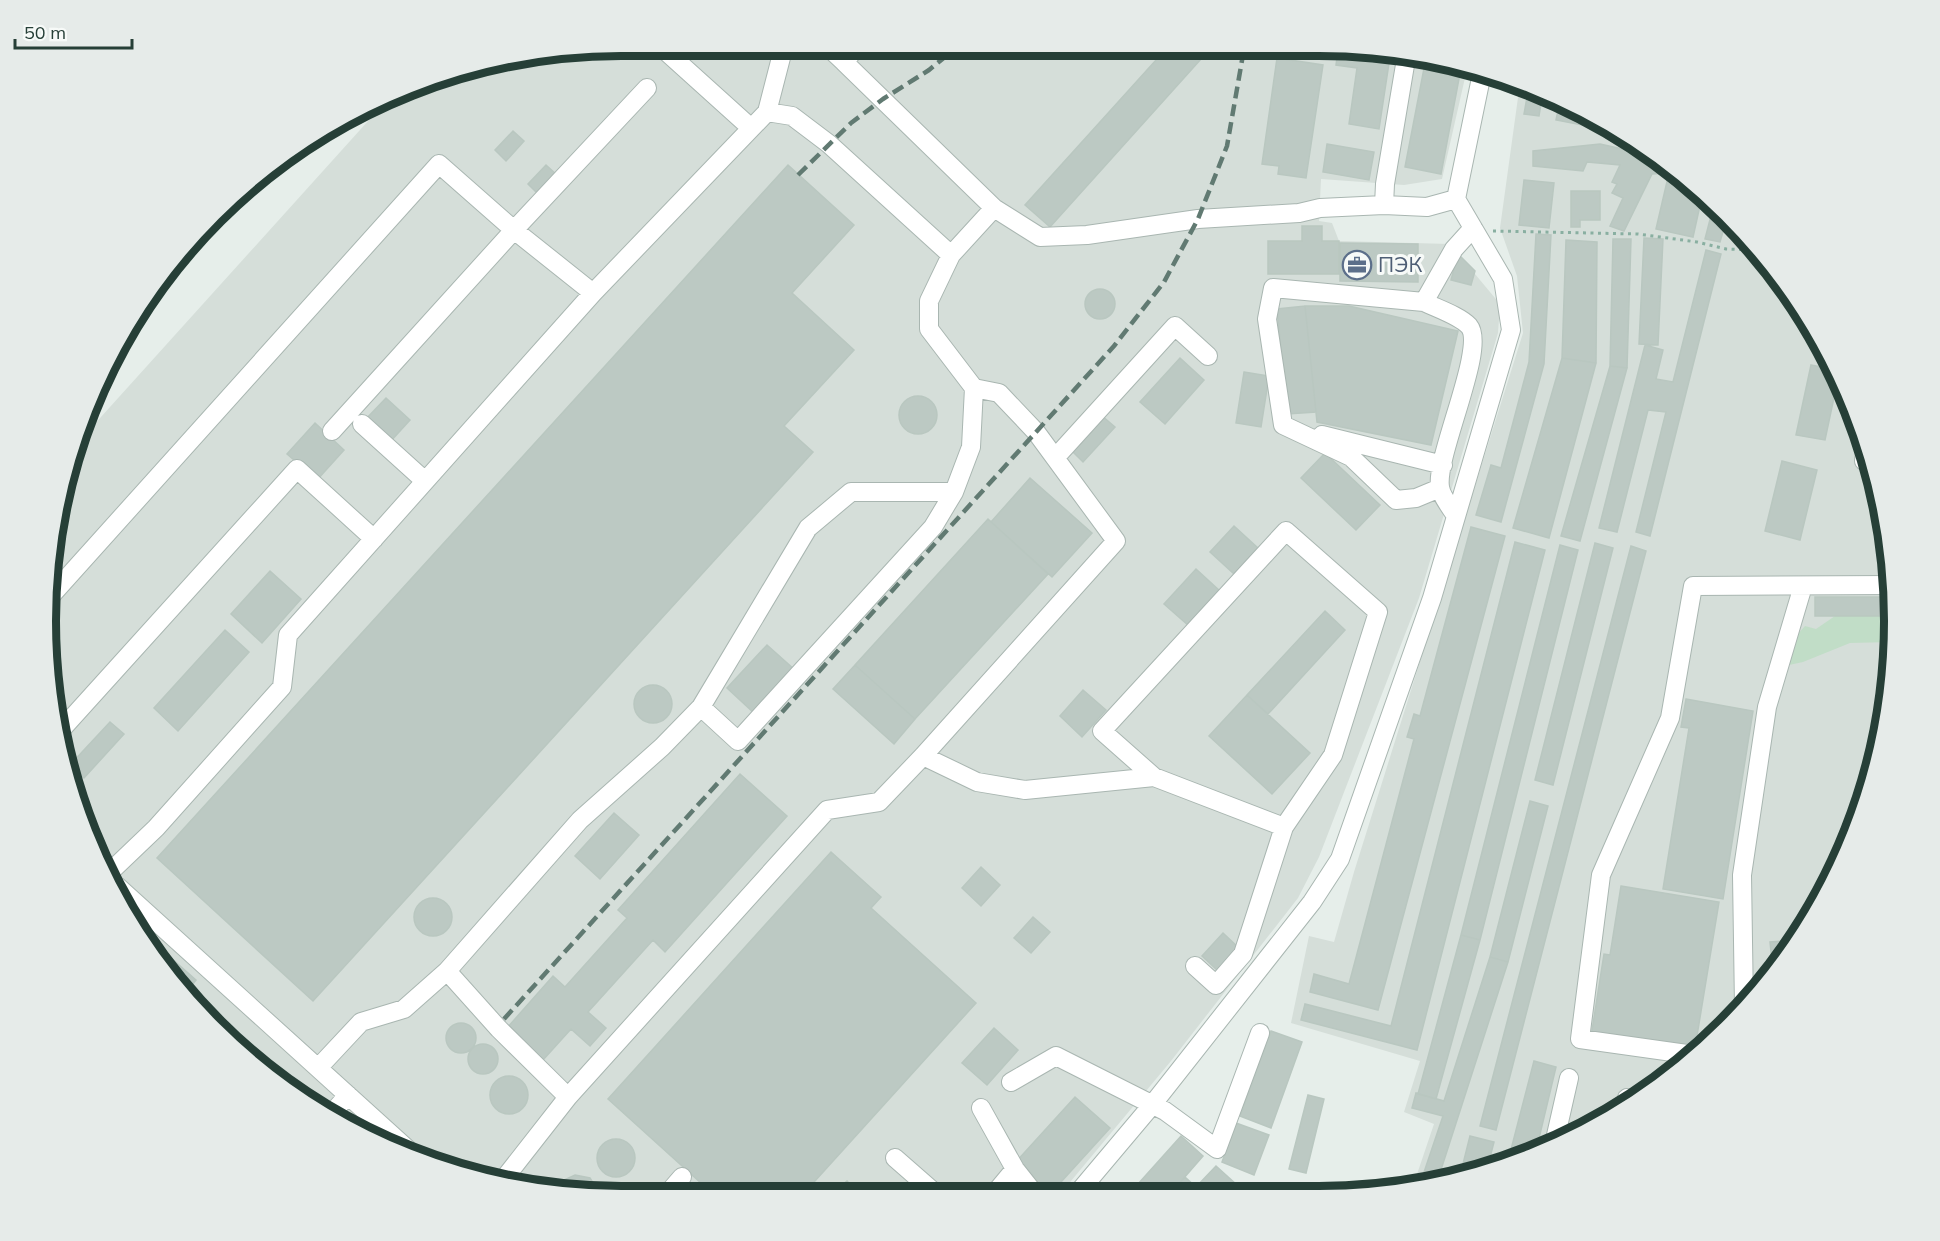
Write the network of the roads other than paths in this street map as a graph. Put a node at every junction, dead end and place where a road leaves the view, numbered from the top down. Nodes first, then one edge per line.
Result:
1 (671, 56) edge
2 (781, 56) edge
3 (838, 56) edge
4 (849, 56) edge
5 (844, 62) junction
6 (1405, 62) edge
7 (1481, 79) edge
8 (647, 88) dead end
9 (767, 112) junction
10 (751, 128) junction
11 (1456, 199) junction
12 (1384, 205) junction
13 (994, 208) junction
14 (1472, 227) junction
15 (514, 231) junction
16 (951, 255) junction
17 (593, 293) junction
18 (1424, 302) junction
19 (1208, 356) dead end
20 (974, 388) junction
21 (362, 424) dead end
22 (332, 432) dead end
23 (1319, 434) dead end
24 (1055, 458) junction
25 (1443, 465) junction
26 (425, 482) junction
27 (1440, 488) junction
28 (954, 492) junction
29 (1456, 516) junction
30 (374, 539) junction
31 (1883, 585) edge
32 (1803, 586) junction
33 (57, 589) edge
34 (701, 706) junction
35 (65, 725) edge
36 (923, 756) junction
37 (1154, 777) junction
38 (1284, 827) junction
39 (113, 869) edge
40 (127, 895) edge
41 (1195, 966) dead end
42 (447, 971) junction
43 (1744, 993) edge
44 (1260, 1033) dead end
45 (1683, 1053) edge
46 (318, 1068) junction
47 (1569, 1078) dead end
48 (1011, 1082) dead end
49 (348, 1095) junction
50 (568, 1097) junction
51 (1152, 1105) junction
52 (981, 1108) dead end
53 (336, 1109) edge
54 (1557, 1133) edge
55 (395, 1138) edge
56 (895, 1158) dead end
57 (1015, 1169) junction
58 (507, 1174) edge
59 (682, 1177) dead end
60 (674, 1186) edge
61 (927, 1186) edge
62 (1001, 1186) edge
63 (1028, 1186) edge
64 (1084, 1186) edge

1 - 10 lane
2 - 9 lane
3 - 5 lane
4 - 5 lane
5 - 13 lane
6 - 12 lane
7 - 11 lane
8 - 15 lane
9 - 10 lane
9 - 16 lane
10 - 17 lane
11 - 12 lane
11 - 14 lane
12 - 13 lane
13 - 16 lane
14 - 18 lane
14 - 29 lane
15 - 17 lane
15 - 22 lane
15 - 33 lane
16 - 20 lane
17 - 26 lane
18 - 25 lane
18 - 27 lane
19 - 24 lane
20 - 24 lane
20 - 28 lane
21 - 26 lane
23 - 25 lane
24 - 36 lane
25 - 27 lane
26 - 30 lane
27 - 29 lane
28 - 34 lane
28 - 34 lane
29 - 51 lane
30 - 35 lane
30 - 39 lane
31 - 32 lane
32 - 43 lane
32 - 45 lane
34 - 42 lane
36 - 37 lane
36 - 50 lane
37 - 38 lane
37 - 38 lane
38 - 41 lane
40 - 46 lane
42 - 46 lane
42 - 50 lane
44 - 51 lane
46 - 49 lane
47 - 54 lane
48 - 51 lane
49 - 53 lane
49 - 55 lane
50 - 58 lane
51 - 64 lane
52 - 57 lane
56 - 61 lane
57 - 62 lane
57 - 63 lane
59 - 60 lane

